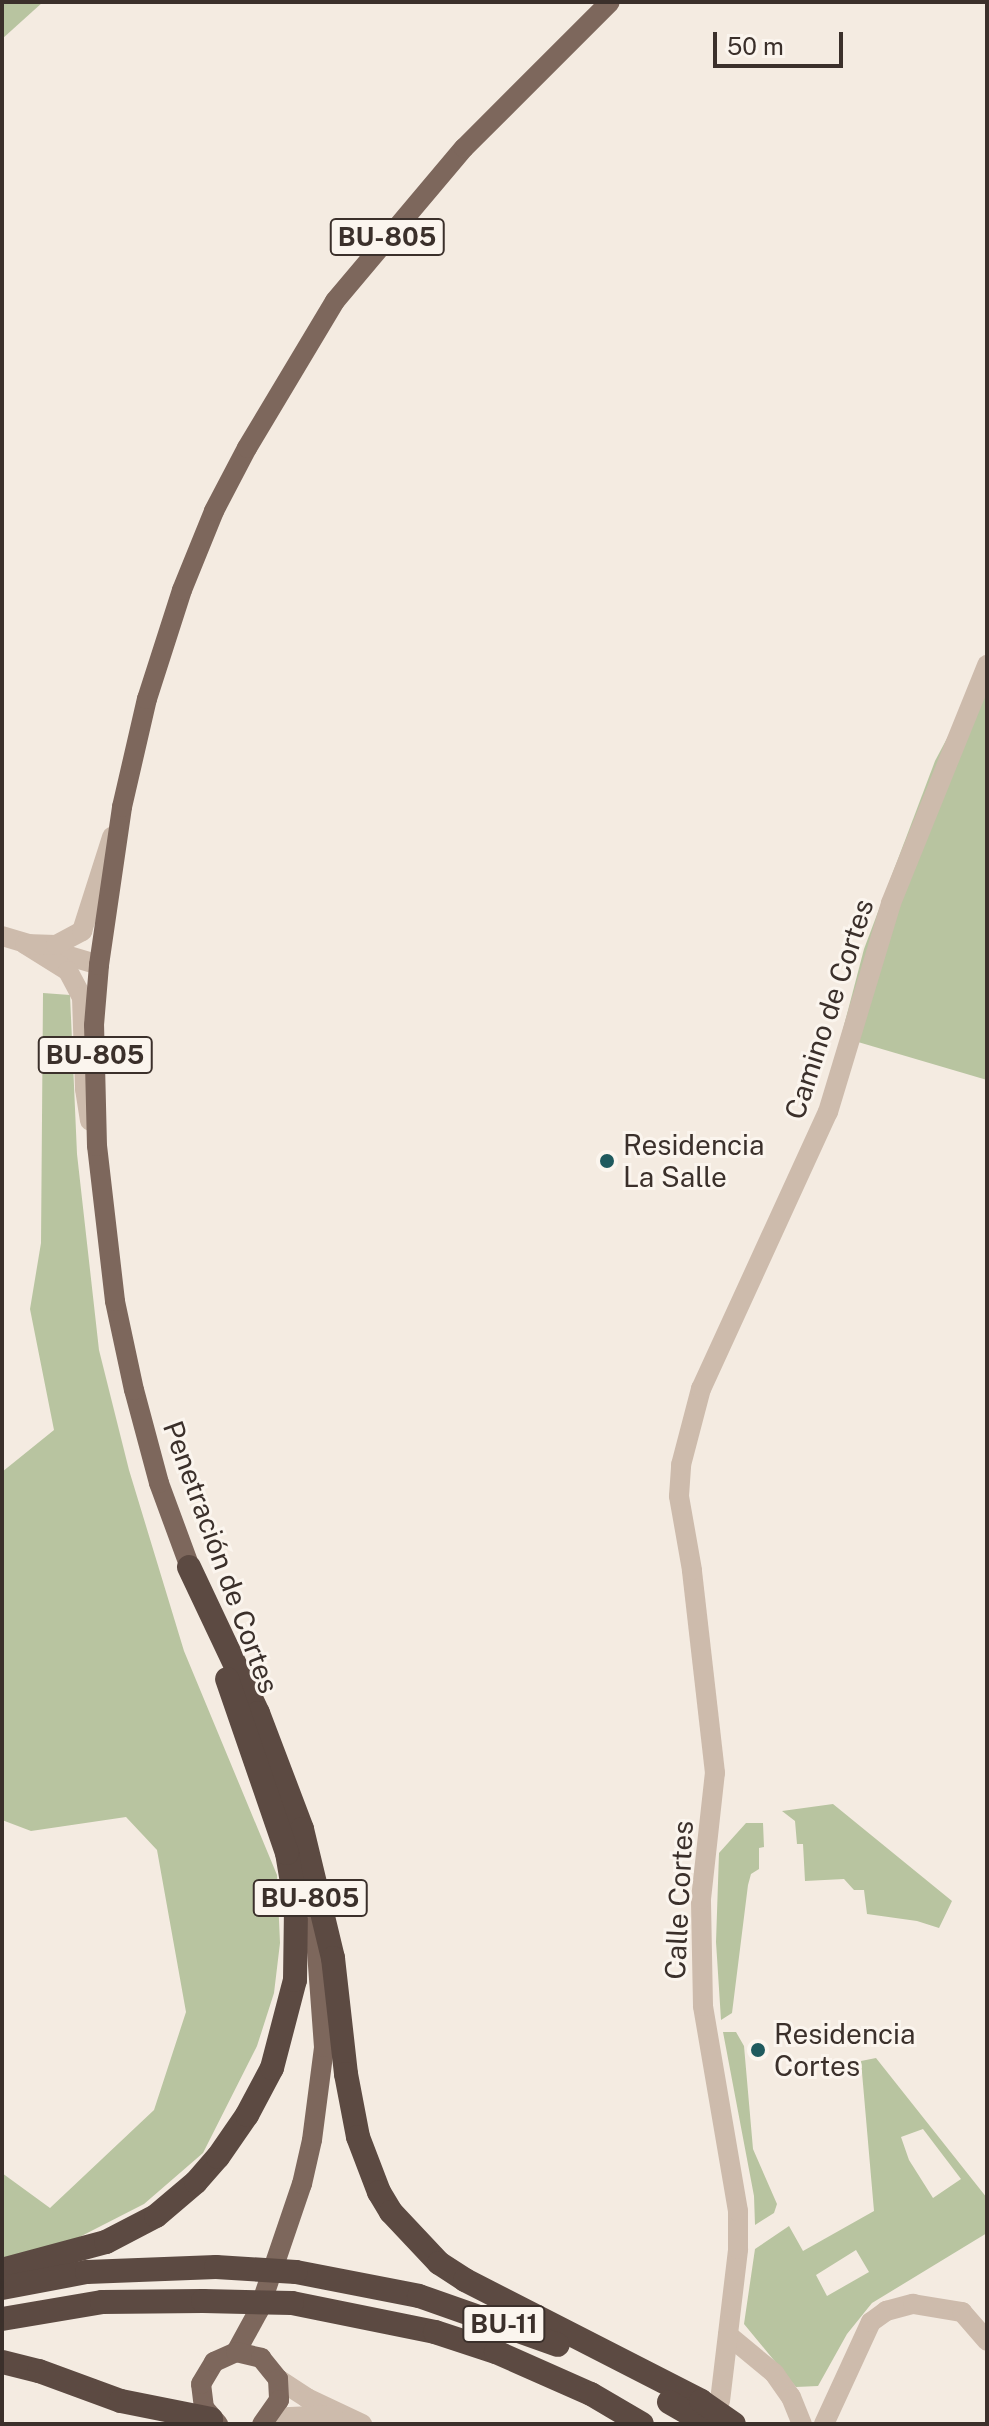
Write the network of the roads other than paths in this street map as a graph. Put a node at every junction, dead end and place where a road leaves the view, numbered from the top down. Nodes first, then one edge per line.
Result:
1 (610, 2) edge
2 (987, 665) edge
3 (122, 807) junction
4 (2, 936) edge
5 (25, 944) junction
6 (99, 965) junction
7 (97, 1146) junction
8 (679, 1496) joint
9 (189, 1567) junction
10 (2, 2270) edge
11 (2, 2288) edge
12 (259, 2310) junction
13 (2, 2319) edge
14 (728, 2335) junction
15 (987, 2341) edge
16 (236, 2352) junction
17 (261, 2358) junction
18 (2, 2362) edge
19 (278, 2379) junction
20 (706, 2411) edge
21 (340, 2415) junction
22 (215, 2421) edge
23 (266, 2421) edge
24 (362, 2424) edge
25 (642, 2424) edge
26 (734, 2424) edge
27 (802, 2424) edge
28 (824, 2424) edge

1 - 3 main road, Penetración de Cortes / BU-805
2 - 8 street, Camino de Cortes
3 - 5 street
3 - 6 main road, Penetración de Cortes / BU-805
4 - 5 street
5 - 6 street
5 - 7 street
6 - 7 main road, Penetración de Cortes / BU-805
7 - 9 main road, Penetración de Cortes / BU-805
8 - 14 street, Calle Cortes
9 - 10 highway
9 - 12 main road, Penetración de Cortes / BU-805
9 - 20 highway
11 - 20 highway, BU-11, bridge
12 - 16 main road, Penetración de Cortes / BU-805
12 - 17 main road, Penetración de Cortes / BU-805
13 - 25 highway, BU-11, bridge
14 - 20 street, Calle Cortes
14 - 27 street
15 - 28 street
16 - 17 main road
16 - 22 main road, BU-805
17 - 19 main road
18 - 22 highway
19 - 21 street
19 - 23 main road
20 - 26 highway, bridge
21 - 23 street
21 - 24 street

